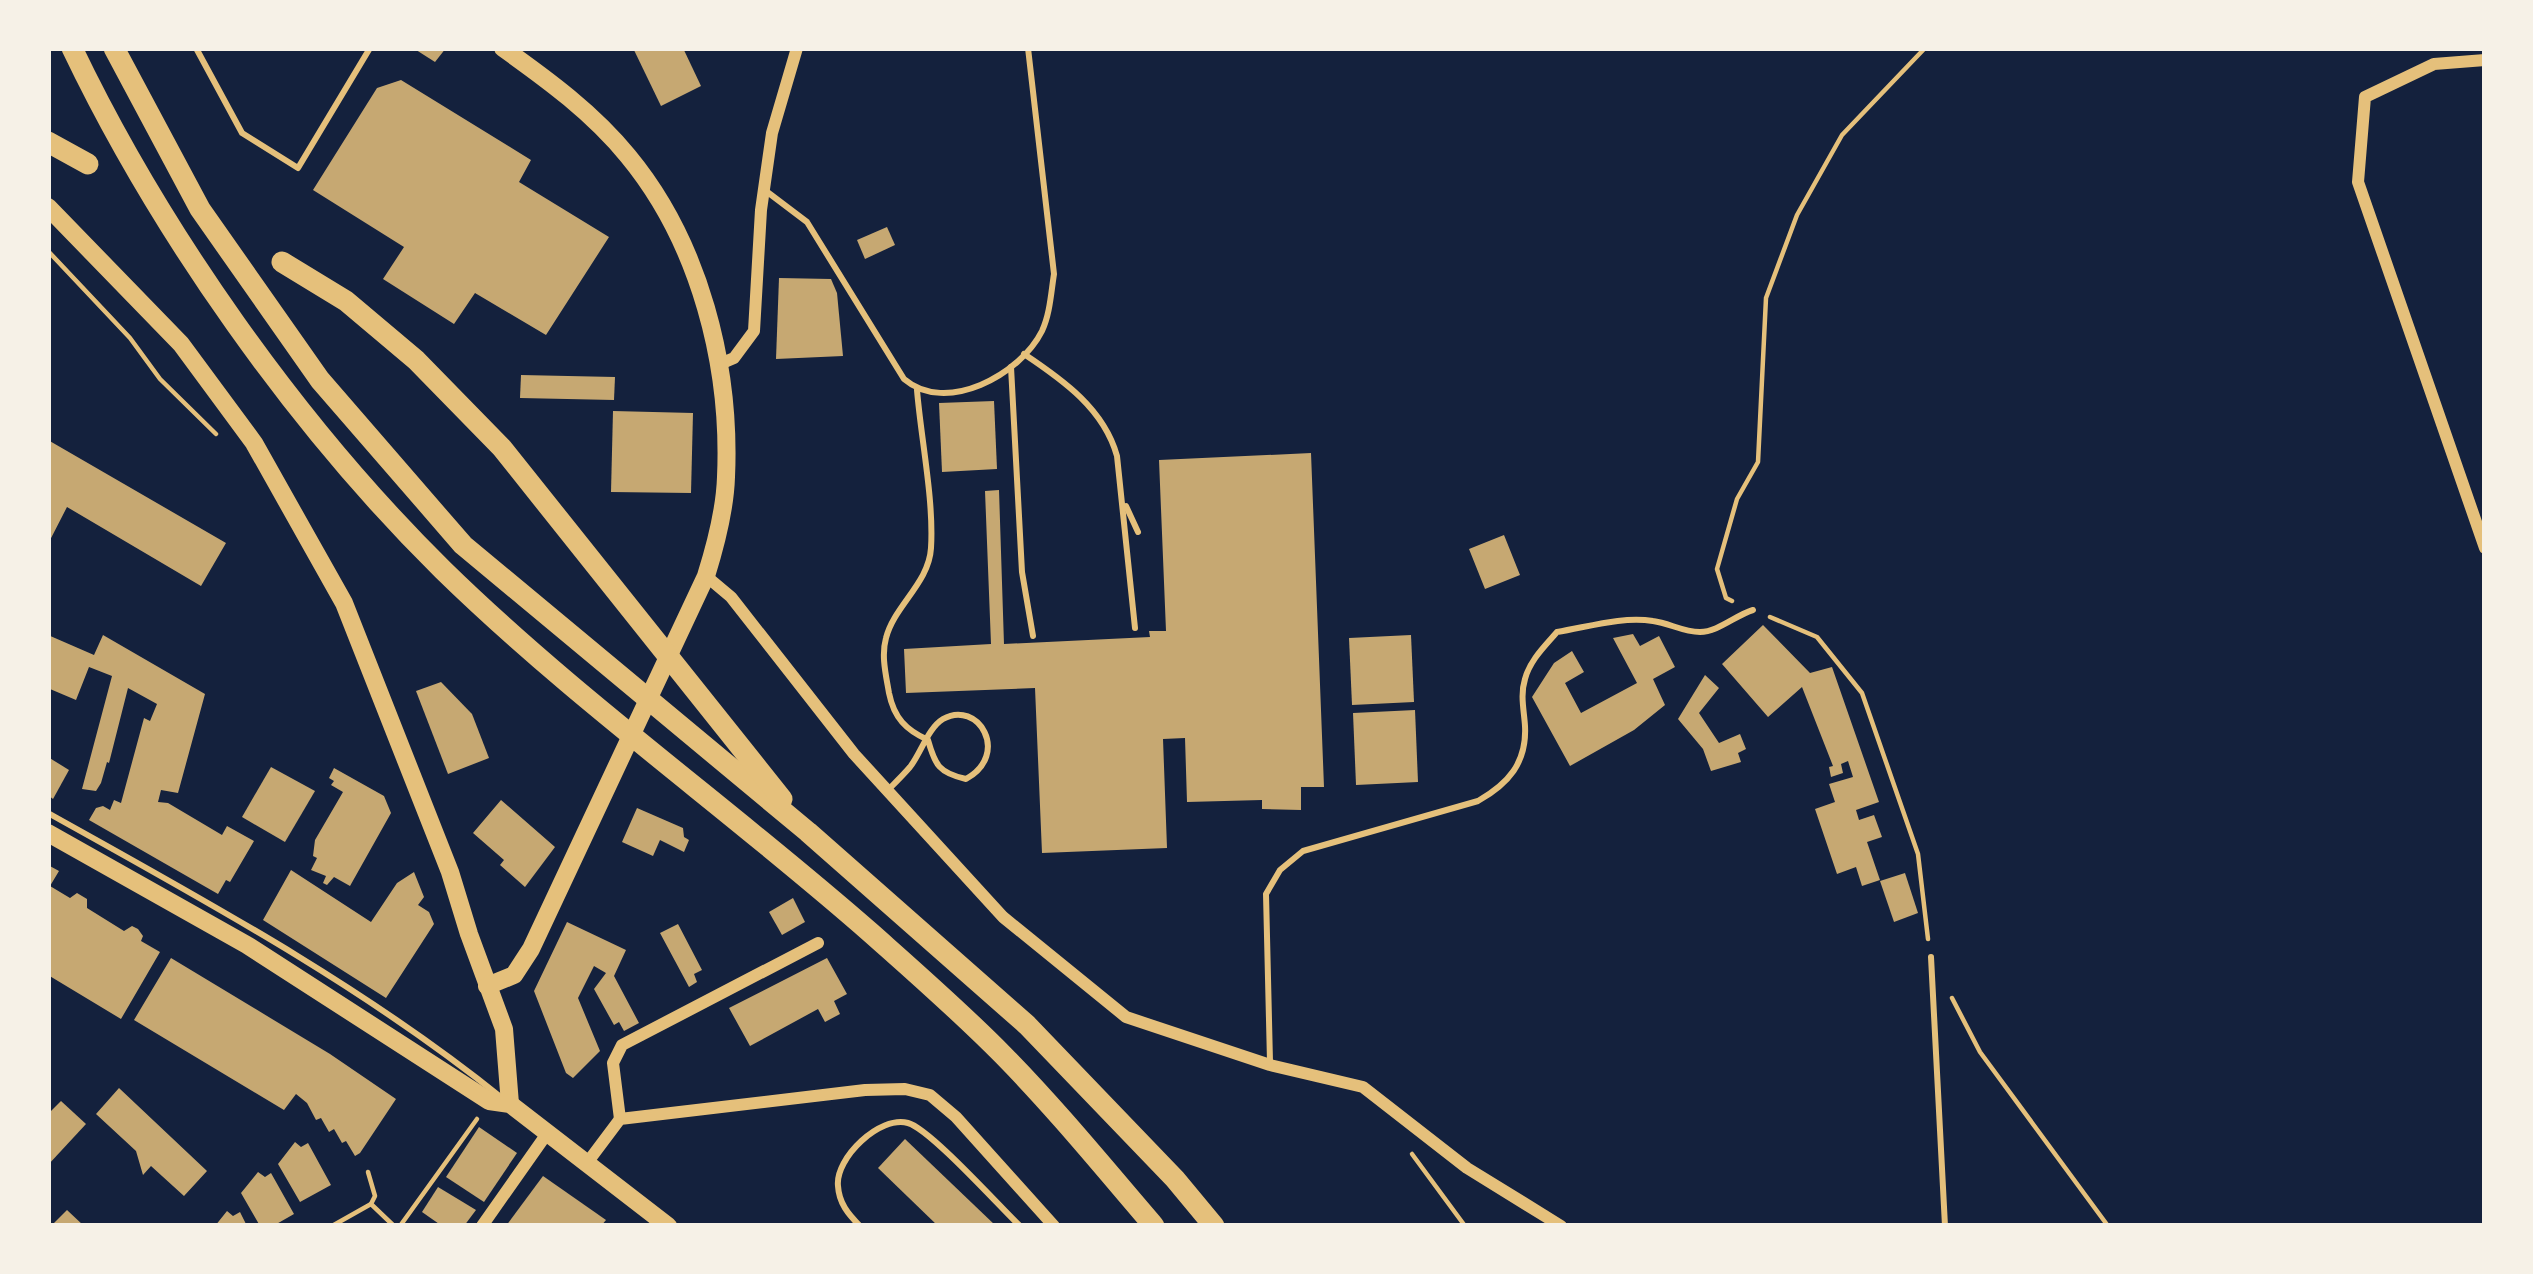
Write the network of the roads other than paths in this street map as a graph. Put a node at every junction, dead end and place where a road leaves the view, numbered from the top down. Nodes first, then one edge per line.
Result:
1 (72, 48) edge
2 (114, 48) edge
3 (196, 48) edge
4 (370, 48) edge
5 (502, 48) edge
6 (797, 48) edge
7 (1028, 48) edge
8 (2485, 60) edge
9 (48, 142) edge
10 (88, 164) dead end
11 (764, 190) junction
12 (48, 208) edge
13 (282, 262) dead end
14 (1024, 354) junction
15 (720, 364) junction
16 (1011, 367) junction
17 (917, 390) junction
18 (1122, 498) junction
19 (1138, 532) dead end
20 (2485, 548) edge
21 (706, 576) junction
22 (1753, 610) road end
23 (1136, 628) dead end
24 (1033, 636) dead end
25 (928, 740) junction
26 (888, 791) junction
27 (48, 813) edge
28 (808, 832) junction
29 (48, 833) edge
30 (818, 943) dead end
31 (1931, 957) road end
32 (487, 986) junction
33 (1270, 1065) junction
34 (510, 1104) junction
35 (620, 1119) junction
36 (546, 1135) junction
37 (587, 1163) junction
38 (482, 1226) edge
39 (668, 1226) edge
40 (860, 1226) edge
41 (1020, 1226) edge
42 (1054, 1226) edge
43 (1151, 1226) edge
44 (1214, 1226) edge
45 (1561, 1226) edge
46 (1945, 1226) edge

1 - 43 highway
2 - 28 highway
3 - 4 lane
5 - 15 main road
6 - 11 street
7 - 14 lane
8 - 20 street
9 - 10 highway
11 - 15 street
11 - 17 lane
12 - 32 main road
13 - 28 highway
14 - 16 lane
14 - 18 lane
15 - 21 main road
16 - 17 lane
16 - 24 lane
17 - 25 lane
18 - 19 lane
18 - 23 lane
21 - 26 street
21 - 32 main road
22 - 33 lane
25 - 25 lane
25 - 26 lane
26 - 33 street
27 - 34 lane
28 - 44 highway
29 - 34 main road
30 - 35 street
31 - 46 lane
32 - 34 main road
33 - 45 street
34 - 36 main road
35 - 37 street
35 - 42 street
36 - 37 main road
36 - 38 street
37 - 39 main road
40 - 41 lane

